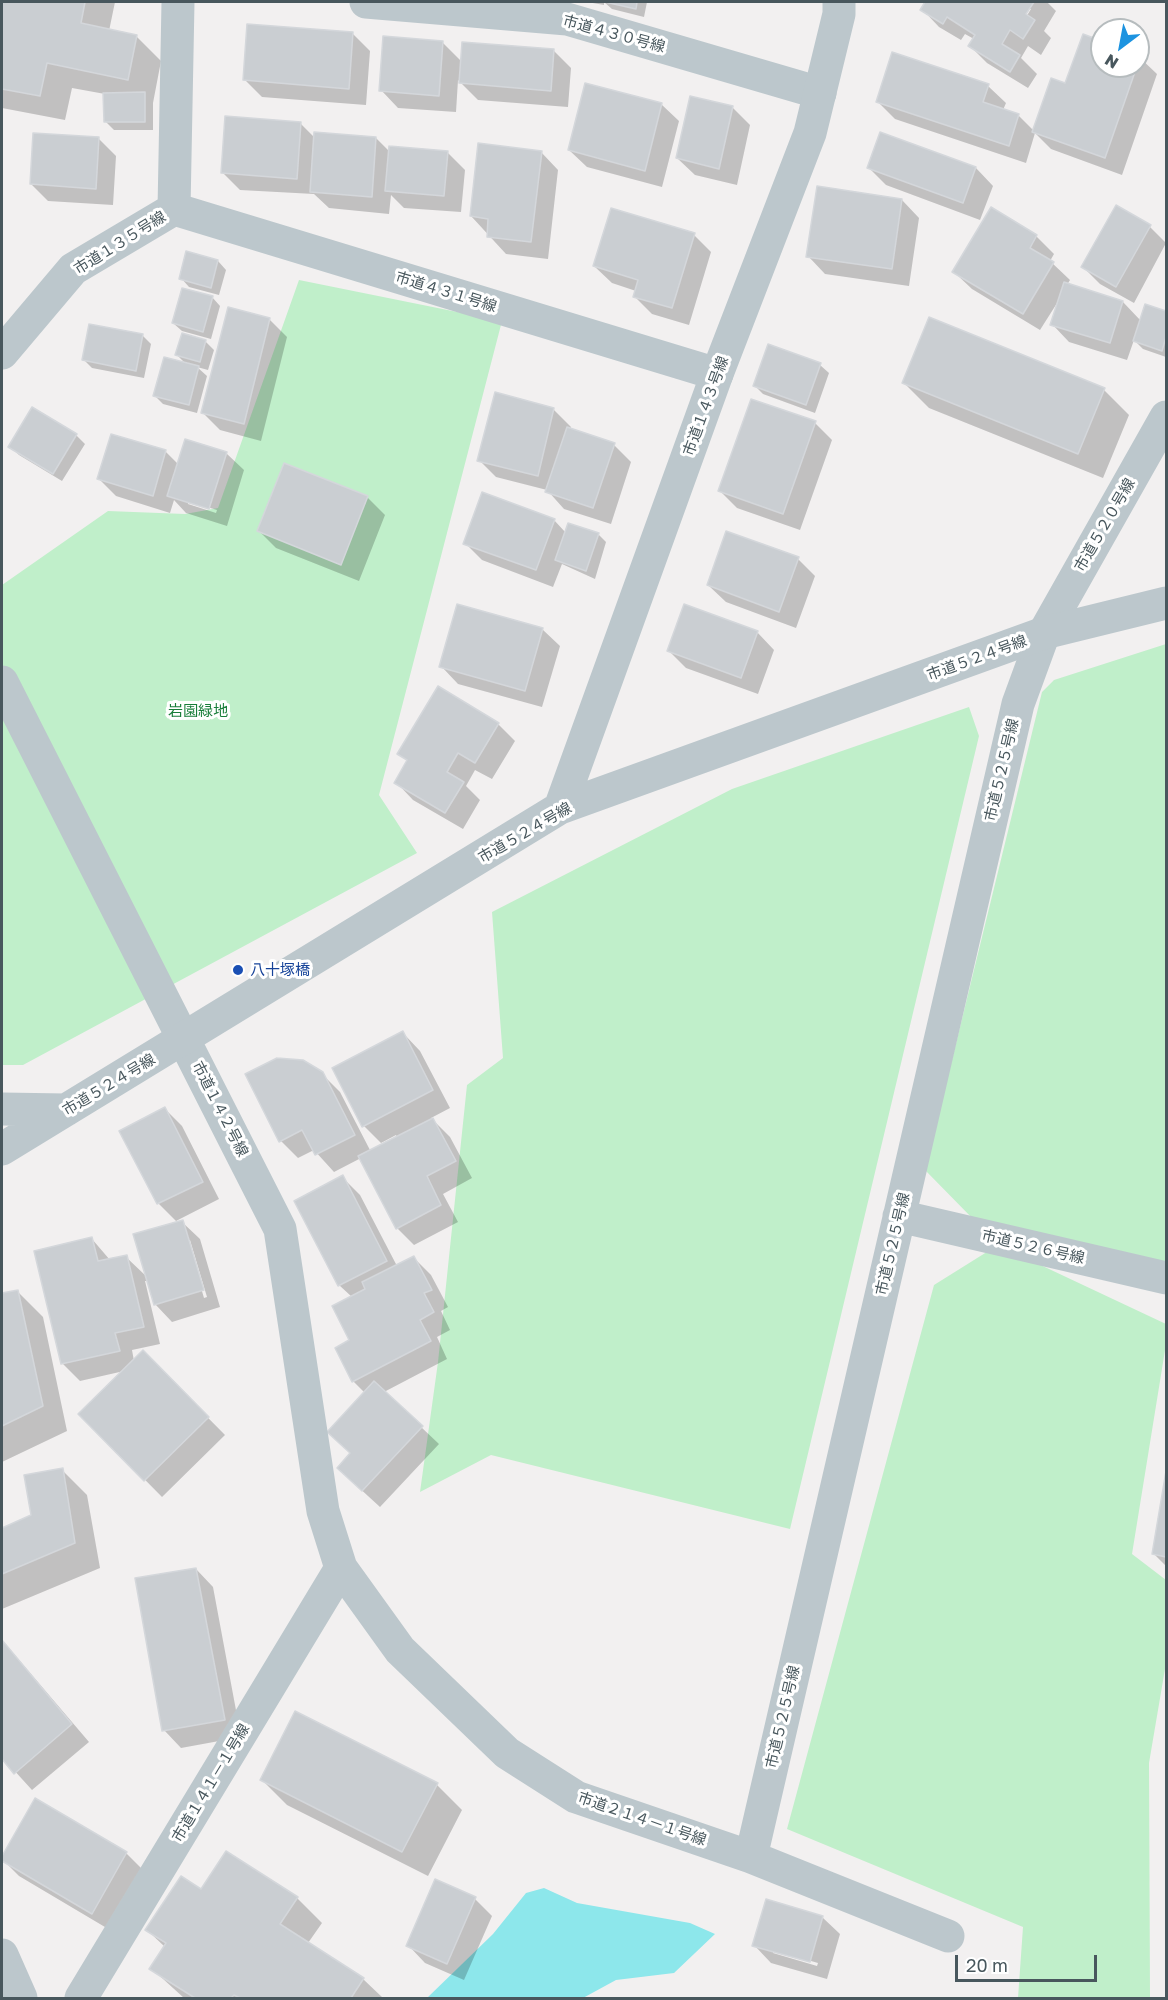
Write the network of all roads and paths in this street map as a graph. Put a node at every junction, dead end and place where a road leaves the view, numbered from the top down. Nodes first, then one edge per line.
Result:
1 (178, 2) edge
2 (366, 2) edge
3 (839, 2) edge
4 (820, 93) junction
5 (174, 209) junction
6 (2, 353) edge
7 (717, 374) junction
8 (1167, 417) edge
9 (1167, 603) edge
10 (1044, 633) junction
11 (2, 682) edge
12 (560, 808) junction
13 (185, 1040) junction
14 (2, 1109) edge
15 (66, 1110) junction
16 (2, 1149) edge
17 (899, 1216) junction
18 (1167, 1278) edge
19 (341, 1568) junction
20 (751, 1857) junction
21 (948, 1936) dead end
22 (2, 1956) edge
23 (21, 1998) edge
24 (81, 1998) edge

1 - 5 street, 市道１３５号線
2 - 4 street, 市道４３０号線
3 - 4 street, 市道１４３号線
4 - 7 street, 市道１４３号線
5 - 6 street, 市道１３５号線
5 - 7 street, 市道４３１号線
7 - 12 street, 市道１４３号線
8 - 10 street, 市道５２０号線
9 - 10 street, 市道５２４号線
10 - 12 street, 市道５２４号線
10 - 17 street, 市道５２５号線
11 - 13 street, 市道１４２号線
12 - 13 street, 市道５２４号線
13 - 15 street, 市道５２４号線
13 - 19 street, 市道１４２号線
14 - 15 street
15 - 16 street, 市道５２４号線
17 - 18 street, 市道５２６号線
17 - 20 street, 市道５２５号線
19 - 20 street, 市道２１４－１号線
19 - 24 street, 市道１４１－１号線
20 - 21 street, 市道２１４－１号線
22 - 23 street

